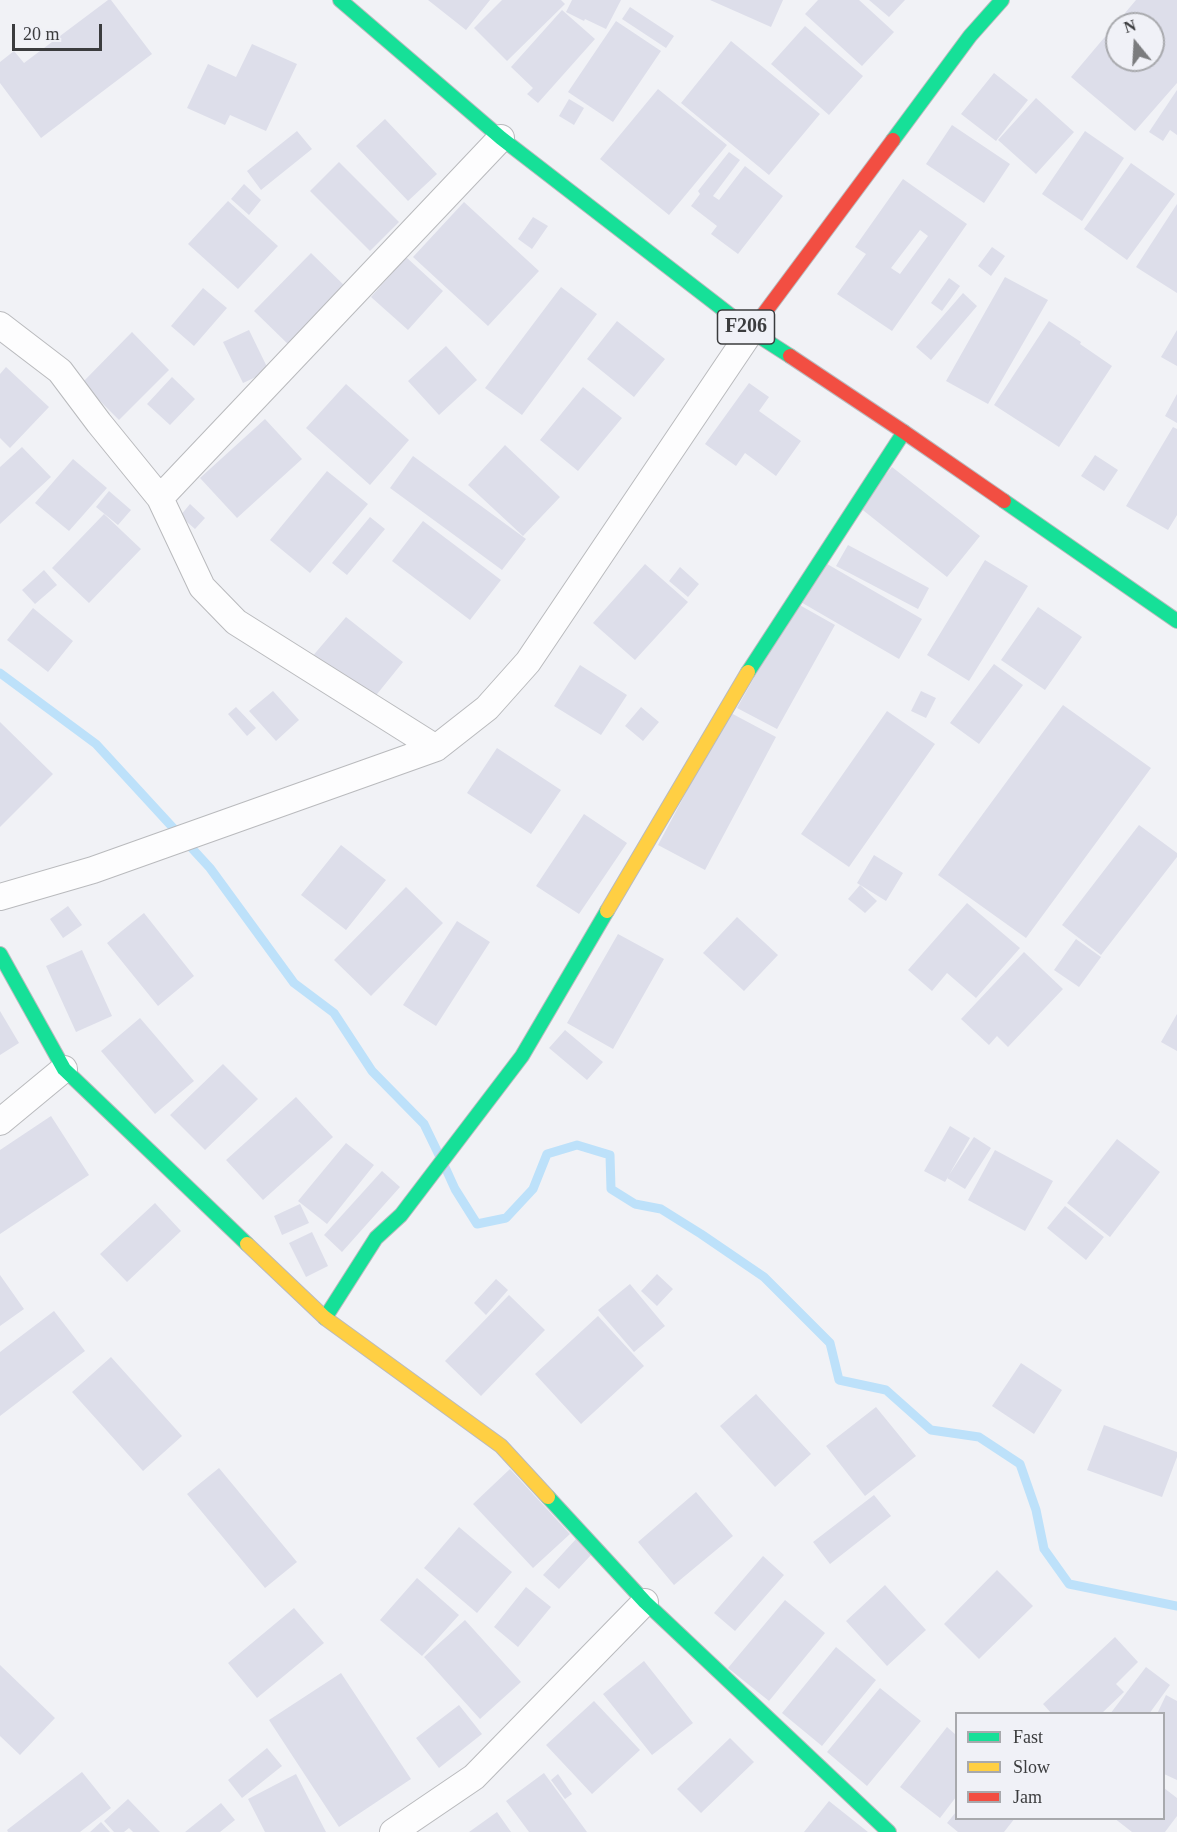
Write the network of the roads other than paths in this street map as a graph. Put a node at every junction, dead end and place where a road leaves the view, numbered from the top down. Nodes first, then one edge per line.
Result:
1 (340, 0) edge
2 (1002, 0) edge
3 (501, 138) junction
4 (0, 325) edge
5 (751, 331) junction
6 (904, 432) junction
7 (160, 498) junction
8 (1177, 621) edge
9 (436, 748) junction
10 (0, 897) edge
11 (0, 954) edge
12 (64, 1069) junction
13 (0, 1122) edge
14 (325, 1318) junction
15 (645, 1602) junction
16 (393, 1832) edge
17 (889, 1832) edge

1 - 3 street, F206
2 - 5 street
3 - 5 street, F206
3 - 7 street
4 - 7 street
5 - 6 street, F206
5 - 9 street
6 - 8 street, F206
6 - 14 street
7 - 9 street
9 - 10 street
11 - 12 street
12 - 13 street
12 - 14 street
14 - 15 street
15 - 16 street
15 - 17 street

